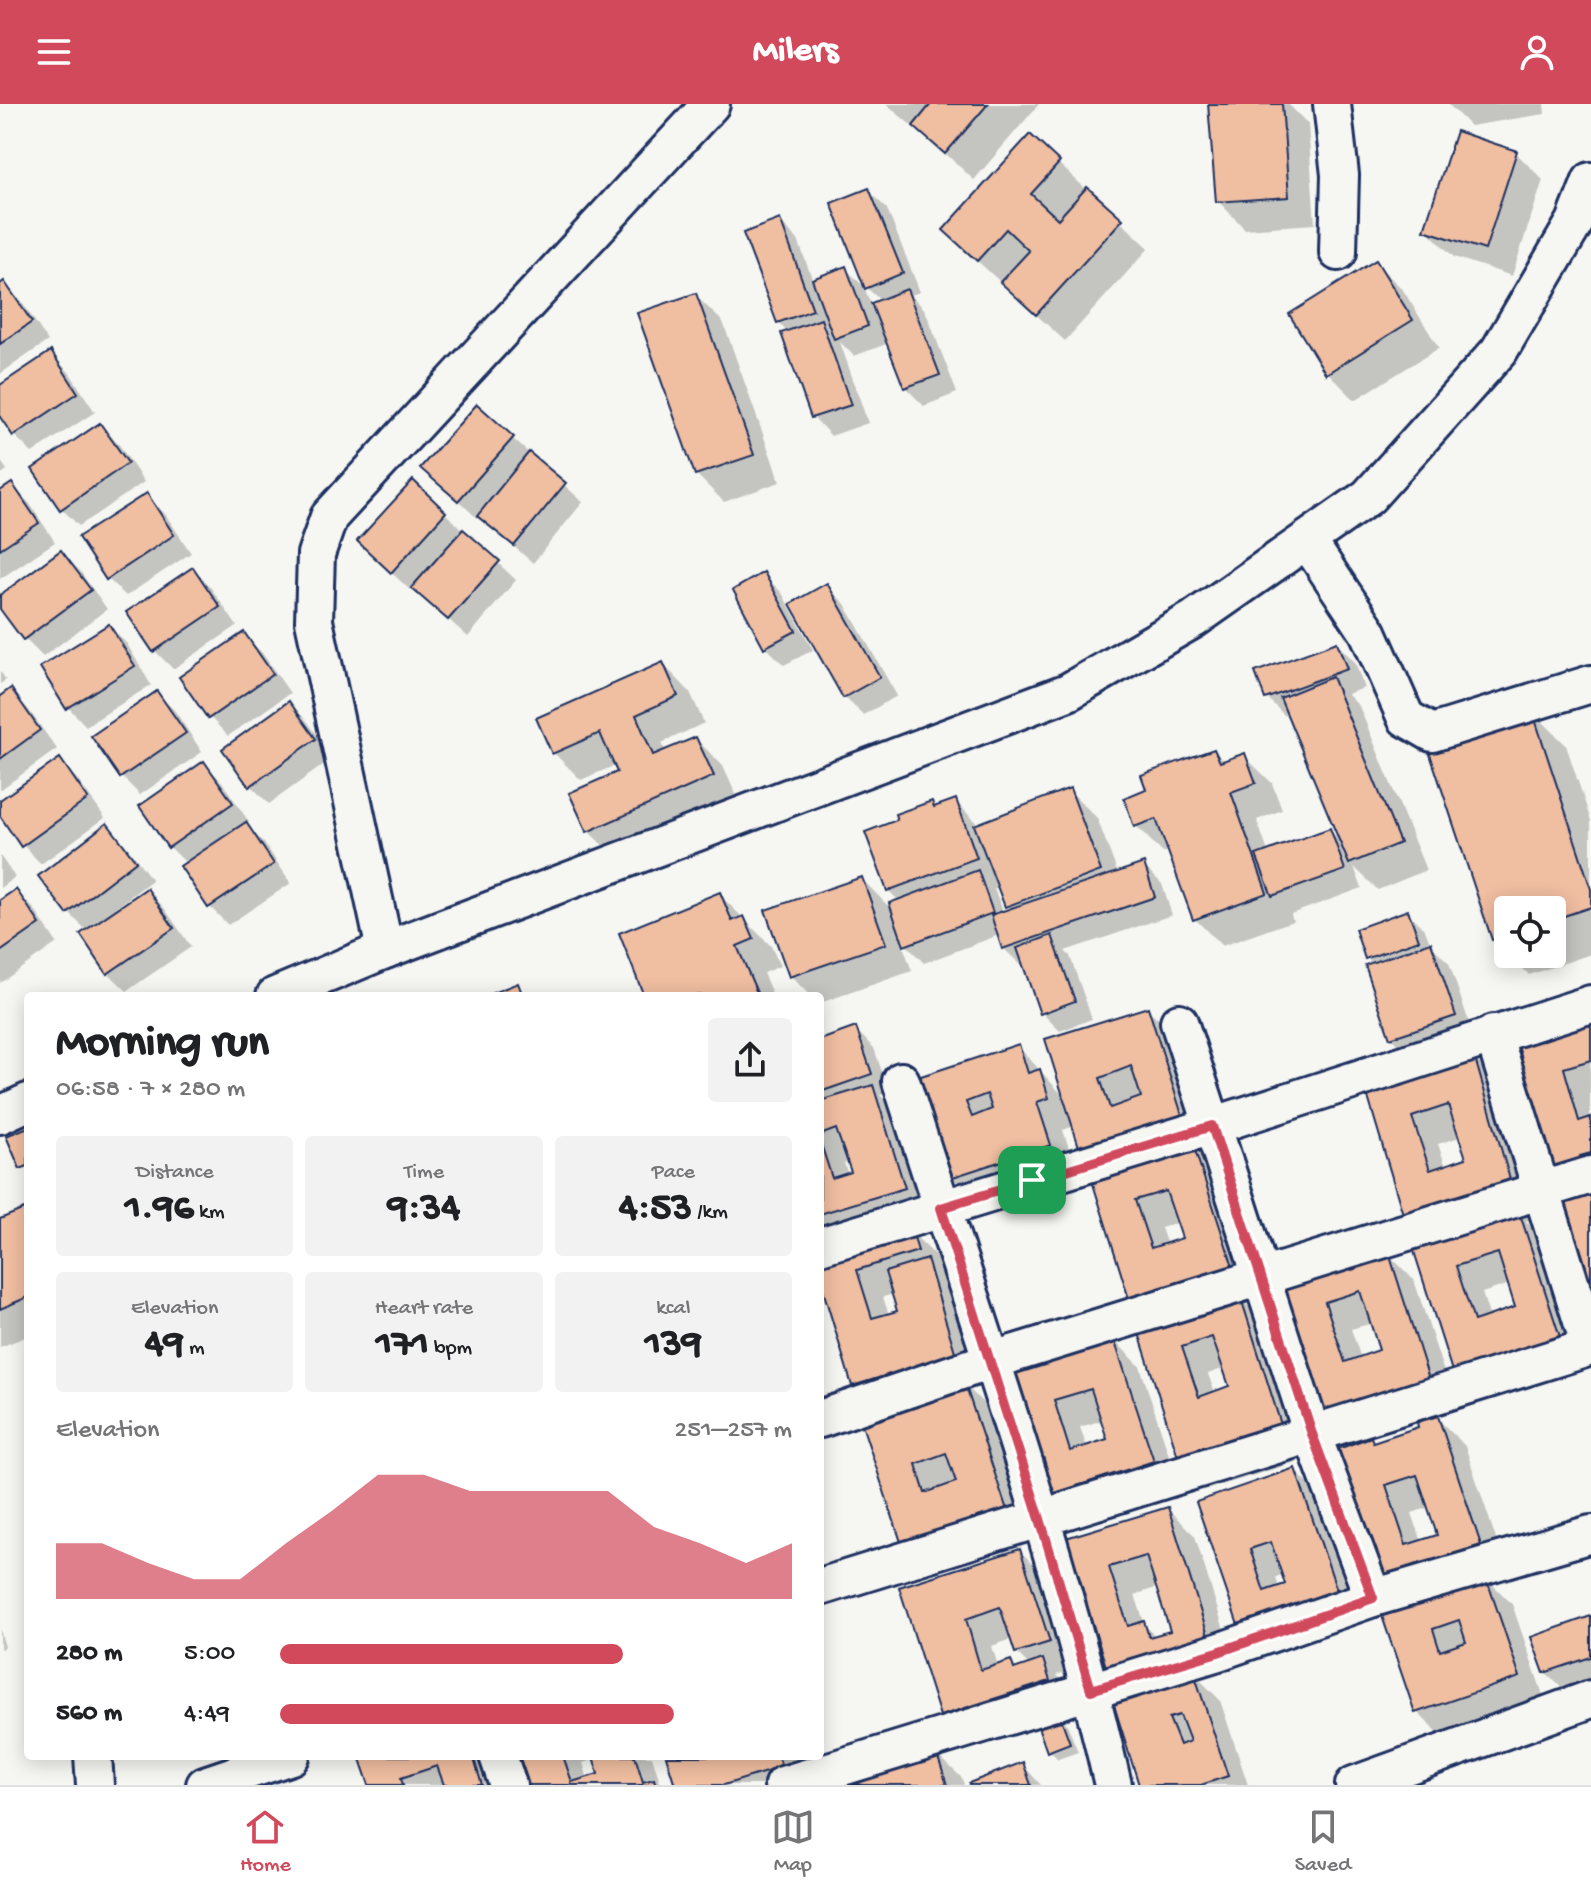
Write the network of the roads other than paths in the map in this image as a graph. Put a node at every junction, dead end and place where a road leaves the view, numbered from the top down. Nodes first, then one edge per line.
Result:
1 (711, 104) edge
2 (1332, 104) edge
3 (1591, 181) edge
4 (1583, 227) edge
5 (1338, 252) dead end
6 (1307, 540) junction
7 (1591, 684) edge
8 (385, 950) junction
9 (285, 992) edge
10 (1591, 1004) edge
11 (1179, 1022) dead end
12 (1493, 1034) junction
13 (901, 1081) dead end
14 (24, 1104) edge
15 (0, 1115) edge
16 (1212, 1126) junction
17 (1591, 1175) edge
18 (1542, 1190) junction
19 (941, 1208) junction
20 (824, 1245) edge
21 (1261, 1276) junction
22 (1590, 1347) edge
23 (990, 1361) junction
24 (824, 1418) edge
25 (1312, 1434) junction
26 (1040, 1519) junction
27 (1591, 1534) edge
28 (824, 1586) edge
29 (1373, 1598) junction
30 (1091, 1690) junction
31 (1591, 1699) edge
32 (93, 1760) edge
33 (279, 1760) edge
34 (499, 1760) edge
35 (822, 1771) edge
36 (95, 1785) edge
37 (205, 1785) edge
38 (508, 1785) edge
39 (783, 1785) edge
40 (1113, 1785) edge
41 (1354, 1785) edge

1 - 8 street
2 - 5 street
3 - 4 street
4 - 6 street
6 - 7 street
6 - 8 street
8 - 9 street
10 - 12 street
11 - 16 street
12 - 16 street
12 - 18 street
13 - 19 street
14 - 15 street
16 - 19 street
16 - 21 street
17 - 18 street
18 - 21 street
18 - 22 street
19 - 20 street
19 - 23 street
21 - 23 street
21 - 25 street
22 - 25 street
23 - 24 street
23 - 26 street
25 - 26 street
25 - 29 street
26 - 28 street
26 - 30 street
27 - 29 street
29 - 30 street
30 - 35 street
30 - 40 street
31 - 41 street
32 - 36 street
33 - 37 street
34 - 38 street
35 - 39 street

